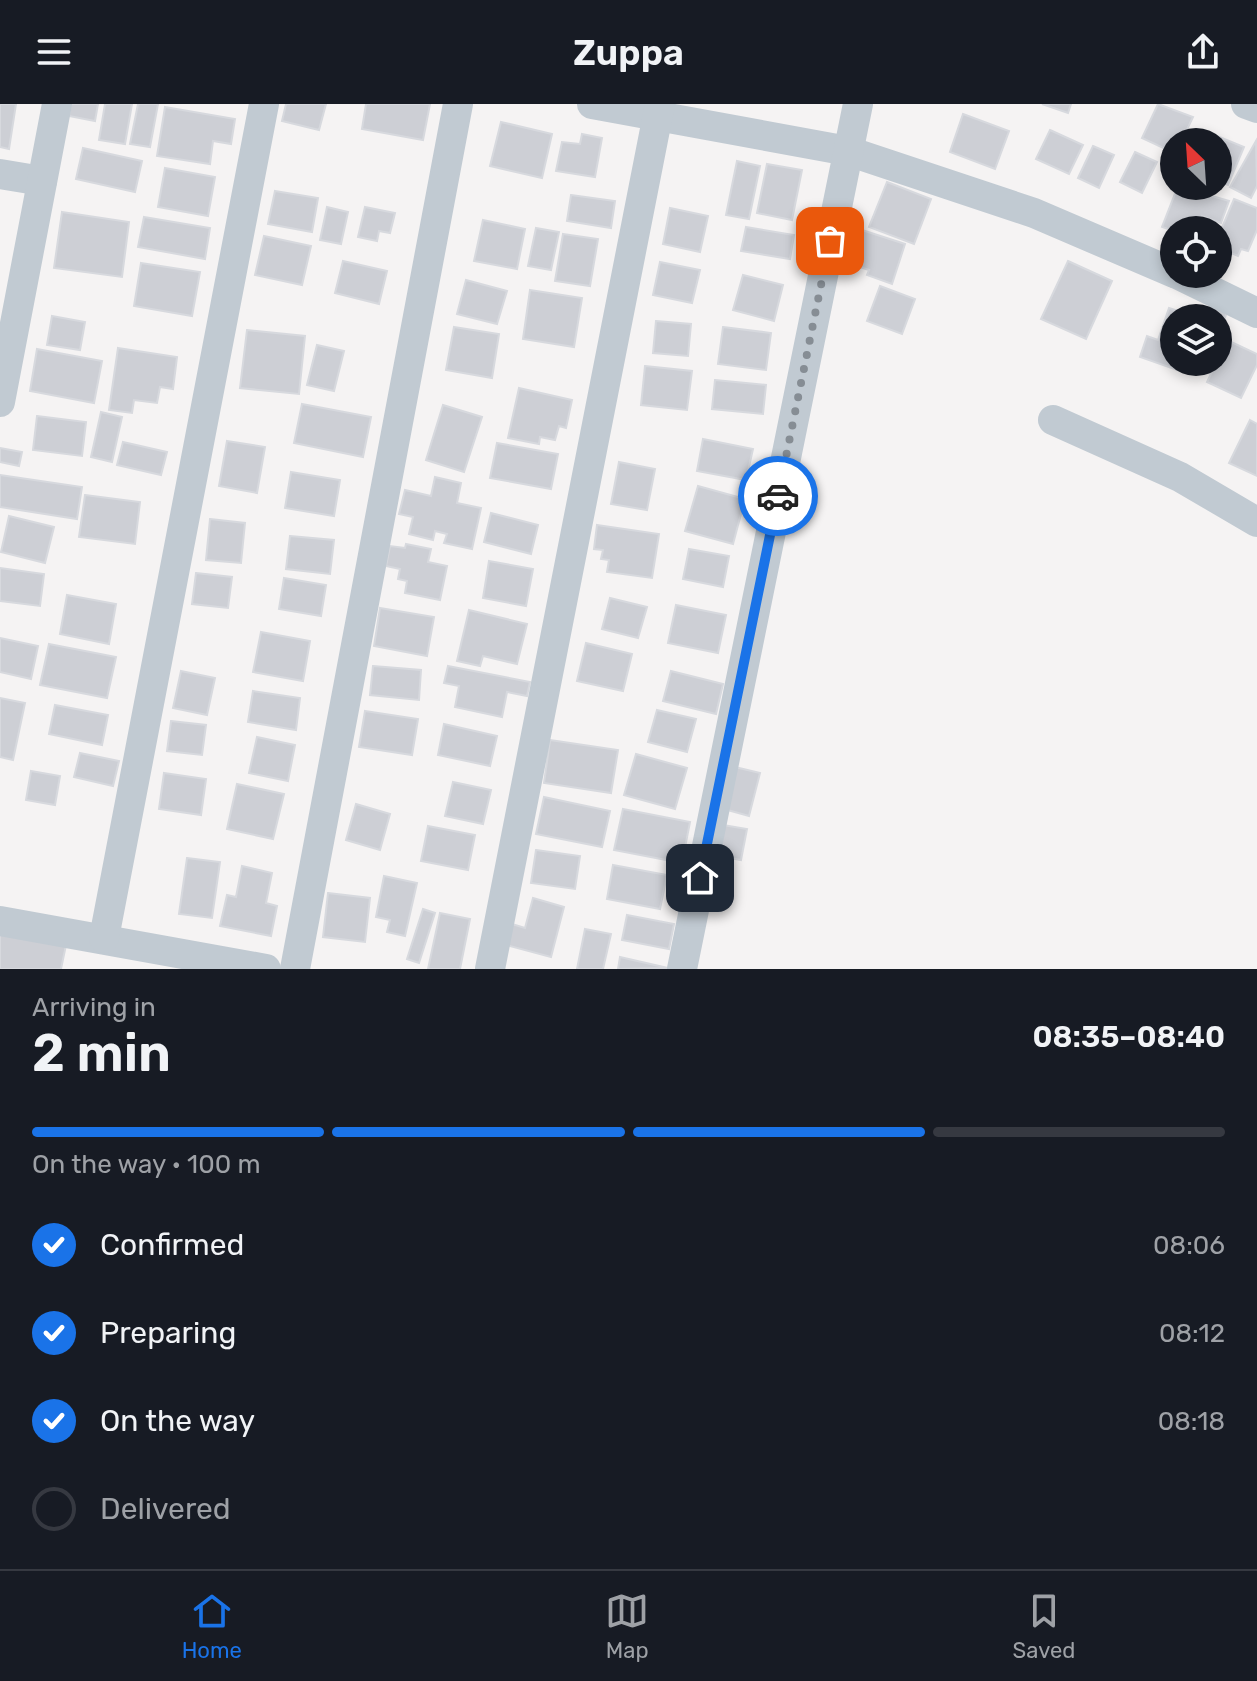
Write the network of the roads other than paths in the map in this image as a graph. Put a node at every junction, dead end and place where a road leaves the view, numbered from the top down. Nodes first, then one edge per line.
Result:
1 (57, 104) edge
2 (264, 104) edge
3 (458, 104) edge
4 (592, 104) edge
5 (858, 104) edge
6 (1246, 104) edge
7 (1257, 108) edge
8 (659, 110) edge
9 (848, 151) junction
10 (0, 174) edge
11 (42, 181) junction
12 (1160, 266) edge
13 (1206, 288) edge
14 (1257, 313) edge
15 (4, 353) edge
16 (0, 402) edge
17 (1053, 420) dead end
18 (1257, 522) edge
19 (0, 921) edge
20 (104, 938) junction
21 (166, 961) edge
22 (266, 969) edge
23 (295, 969) edge
24 (490, 969) edge
25 (682, 969) edge

1 - 11 street
2 - 20 street
3 - 23 street
4 - 8 street
5 - 9 street
6 - 7 street
8 - 9 street
8 - 24 street
9 - 12 street
9 - 25 street
10 - 11 street
11 - 15 street
13 - 14 street
15 - 16 street
17 - 18 street
19 - 20 street
20 - 21 street
21 - 22 street

